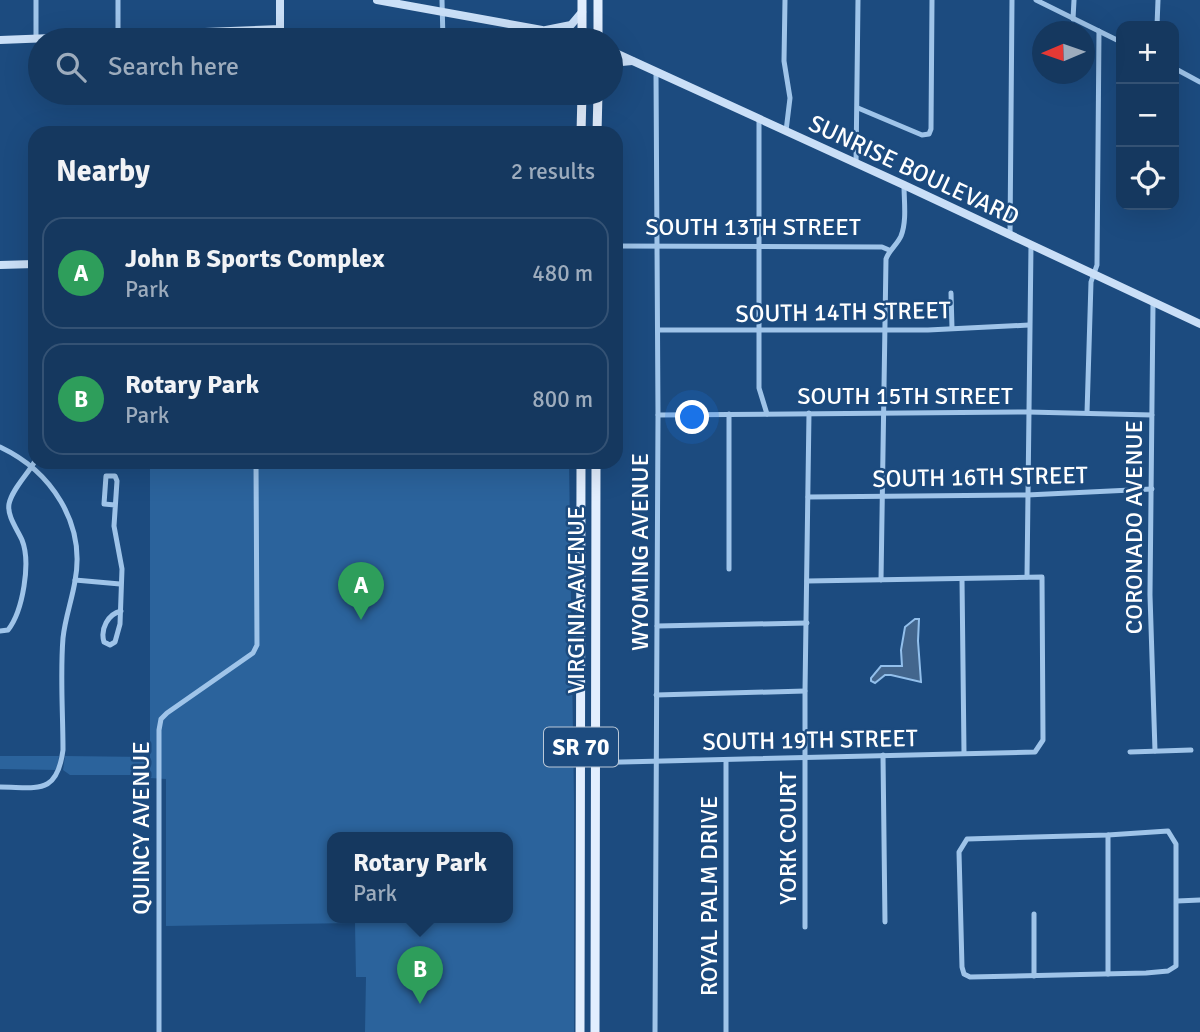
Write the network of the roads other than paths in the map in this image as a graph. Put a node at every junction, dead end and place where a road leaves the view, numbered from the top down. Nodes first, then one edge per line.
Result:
1 (36, 0) edge
2 (118, 0) edge
3 (280, 0) edge
4 (377, 0) edge
5 (442, 0) edge
6 (582, 0) edge
7 (598, 0) edge
8 (785, 0) edge
9 (858, 0) edge
10 (932, 0) edge
11 (1012, 0) edge
12 (1036, 0) edge
13 (1074, 0) edge
14 (1158, 0) edge
15 (443, 11) junction
16 (582, 12) junction
17 (1073, 19) junction
18 (1157, 21) edge
19 (36, 28) edge
20 (118, 28) edge
21 (280, 28) edge
22 (443, 28) edge
23 (532, 28) edge
24 (554, 28) edge
25 (582, 28) edge
26 (598, 28) edge
27 (1099, 31) junction
28 (28, 38) edge
29 (0, 40) edge
30 (1116, 40) edge
31 (623, 56) edge
32 (634, 61) junction
33 (623, 62) edge
34 (1179, 71) edge
35 (656, 72) junction
36 (1200, 82) edge
37 (582, 105) edge
38 (598, 105) edge
39 (858, 108) junction
40 (759, 119) junction
41 (582, 126) edge
42 (597, 126) edge
43 (786, 131) junction
44 (856, 164) junction
45 (904, 185) junction
46 (1010, 236) junction
47 (1031, 245) junction
48 (623, 246) edge
49 (657, 246) junction
50 (759, 246) junction
51 (889, 250) junction
52 (28, 264) edge
53 (0, 265) edge
54 (1093, 275) junction
55 (951, 293) dead end
56 (1153, 304) junction
57 (1200, 324) edge
58 (1029, 325) junction
59 (952, 328) junction
60 (658, 330) junction
61 (759, 330) junction
62 (884, 330) junction
63 (1028, 412) junction
64 (809, 413) junction
65 (1087, 413) junction
66 (729, 414) junction
67 (767, 414) junction
68 (883, 414) junction
69 (658, 415) junction
70 (1152, 415) junction
71 (0, 447) edge
72 (28, 461) edge
73 (31, 469) edge
74 (38, 469) edge
75 (256, 469) edge
76 (581, 469) edge
77 (595, 469) edge
78 (1152, 489) junction
79 (1027, 495) junction
80 (808, 497) junction
81 (882, 497) junction
82 (115, 505) junction
83 (729, 569) dead end
84 (1027, 577) junction
85 (962, 579) junction
86 (75, 580) junction
87 (881, 580) junction
88 (807, 581) junction
89 (120, 584) junction
90 (121, 611) junction
91 (807, 623) junction
92 (657, 626) junction
93 (0, 631) edge
94 (805, 691) junction
95 (656, 695) junction
96 (1191, 750) dead end
97 (1155, 751) junction
98 (1130, 752) dead end
99 (964, 753) junction
100 (883, 755) junction
101 (805, 758) junction
102 (726, 760) junction
103 (595, 761) junction
104 (655, 761) junction
105 (580, 763) junction
106 (0, 787) edge
107 (1108, 835) junction
108 (580, 898) junction
109 (1200, 900) edge
110 (1177, 901) junction
111 (1034, 914) dead end
112 (885, 922) dead end
113 (805, 927) dead end
114 (1108, 974) junction
115 (1034, 976) junction
116 (594, 983) junction
117 (159, 1032) edge
118 (580, 1032) edge
119 (595, 1032) edge
120 (655, 1032) edge
121 (726, 1032) edge

1 - 19 street
2 - 20 street
3 - 21 street
4 - 15 street
5 - 15 street
6 - 16 main road
7 - 26 main road
8 - 43 street
9 - 39 street
10 - 39 street
11 - 46 street
12 - 17 street
13 - 17 street
14 - 18 street
15 - 22 street
15 - 23 street
16 - 24 street
16 - 25 main road
17 - 27 street
27 - 30 street
27 - 54 street
28 - 29 street
31 - 32 street, SUNRISE BOULEVARD
32 - 33 street
32 - 35 street, SUNRISE BOULEVARD
34 - 36 street
35 - 40 street, SUNRISE BOULEVARD
35 - 49 street, WYOMING AVENUE
37 - 41 main road
38 - 42 main road
39 - 44 street
40 - 43 street, SUNRISE BOULEVARD
40 - 50 street
43 - 44 street, SUNRISE BOULEVARD
44 - 45 street, SUNRISE BOULEVARD
45 - 46 street, SUNRISE BOULEVARD
45 - 51 street
46 - 47 street, SUNRISE BOULEVARD
47 - 54 street, SUNRISE BOULEVARD
47 - 58 street
48 - 49 street, SOUTH 13TH STREET
49 - 50 street, SOUTH 13TH STREET
49 - 60 street, WYOMING AVENUE
50 - 51 street, SOUTH 13TH STREET
50 - 61 street
51 - 62 street
52 - 53 street
54 - 56 street, SUNRISE BOULEVARD
54 - 65 street
55 - 59 street
56 - 57 street, SUNRISE BOULEVARD
56 - 70 street, CORONADO AVENUE
58 - 59 street, SOUTH 14TH STREET
58 - 63 street
59 - 62 street, SOUTH 14TH STREET
60 - 61 street, SOUTH 14TH STREET
60 - 69 street, WYOMING AVENUE
61 - 62 street, SOUTH 14TH STREET
61 - 67 street
62 - 68 street
63 - 65 street, SOUTH 15TH STREET
63 - 68 street, SOUTH 15TH STREET
63 - 79 street
64 - 67 street, SOUTH 15TH STREET
64 - 68 street, SOUTH 15TH STREET
64 - 80 street, YORK COURT
65 - 70 street, SOUTH 15TH STREET
66 - 67 street, SOUTH 15TH STREET
66 - 69 street, SOUTH 15TH STREET
66 - 83 street
68 - 81 street
69 - 92 street, WYOMING AVENUE
70 - 78 street, CORONADO AVENUE
71 - 72 street
73 - 93 street
74 - 86 street
75 - 117 street, QUINCY AVENUE
76 - 105 main road, VIRGINIA AVENUE / SR 70
77 - 103 main road, VIRGINIA AVENUE / SR 70
78 - 79 street, SOUTH 16TH STREET
78 - 97 street, CORONADO AVENUE
79 - 81 street, SOUTH 16TH STREET
79 - 84 street
80 - 81 street, SOUTH 16TH STREET
80 - 88 street, YORK COURT
81 - 87 street
82 - 82 street
82 - 89 street
84 - 85 street
84 - 99 street, SOUTH 19TH STREET
85 - 87 street
85 - 99 street
86 - 89 street
86 - 106 street
87 - 88 street
88 - 91 street, YORK COURT
89 - 90 street
90 - 90 street
91 - 92 street
91 - 94 street, YORK COURT
92 - 95 street, WYOMING AVENUE
94 - 95 street
94 - 101 street, YORK COURT
95 - 104 street, WYOMING AVENUE
96 - 97 street
97 - 98 street
99 - 100 street, SOUTH 19TH STREET
100 - 101 street, SOUTH 19TH STREET
100 - 112 street
101 - 102 street, SOUTH 19TH STREET
101 - 113 street, YORK COURT
102 - 104 street, SOUTH 19TH STREET
102 - 121 street, ROYAL PALM DRIVE
103 - 104 street, SOUTH 19TH STREET
103 - 105 street, SOUTH 19TH STREET
103 - 116 main road, VIRGINIA AVENUE / SR 70
104 - 120 street, WYOMING AVENUE
105 - 108 main road, VIRGINIA AVENUE / SR 70
107 - 110 street
107 - 114 street
107 - 115 street
108 - 116 main road
108 - 118 main road, VIRGINIA AVENUE / SR 70
109 - 110 street
110 - 114 street
111 - 115 street
114 - 115 street
116 - 119 main road, VIRGINIA AVENUE / SR 70

